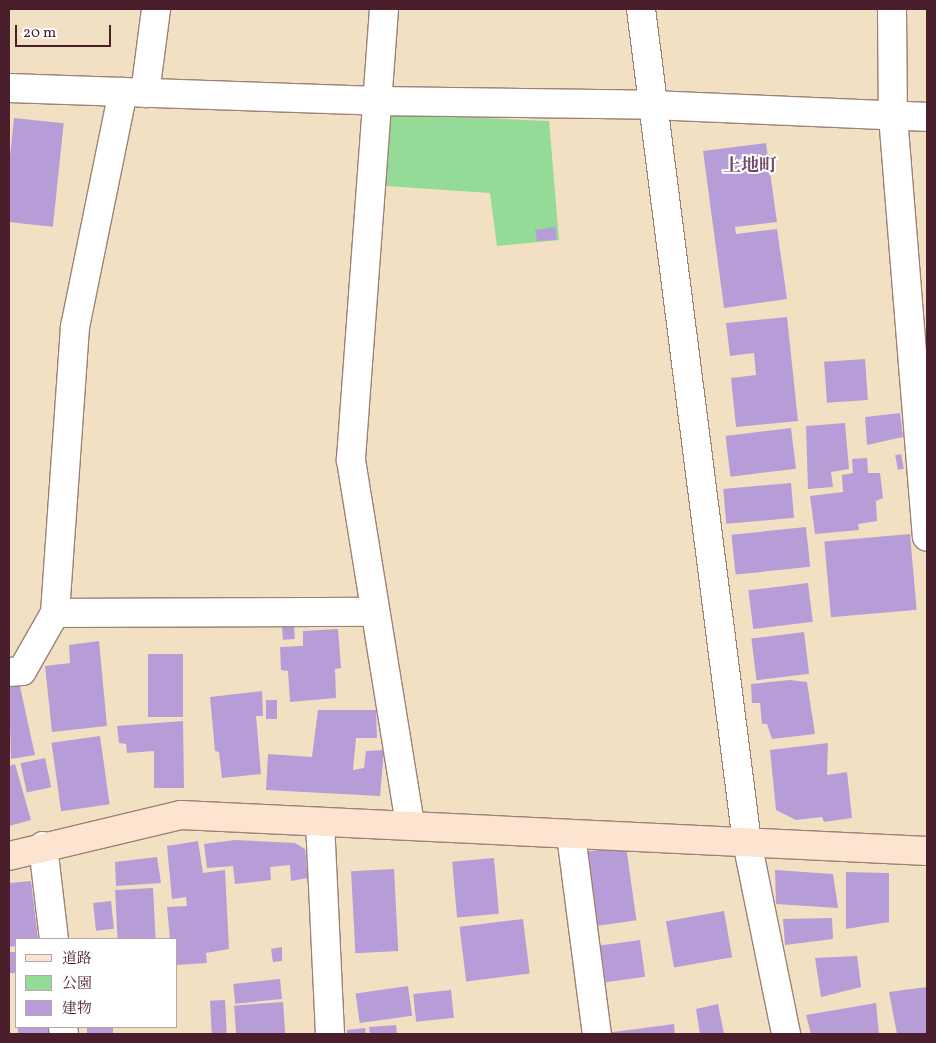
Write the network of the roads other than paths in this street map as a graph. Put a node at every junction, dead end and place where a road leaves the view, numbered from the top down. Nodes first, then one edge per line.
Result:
1 (156, 9) edge
2 (384, 9) edge
3 (641, 9) edge
4 (892, 9) edge
5 (9, 88) edge
6 (134, 93) junction
7 (378, 102) junction
8 (654, 105) junction
9 (893, 116) junction
10 (927, 117) edge
11 (927, 538) edge
12 (373, 612) junction
13 (55, 613) junction
14 (9, 672) edge
15 (320, 822) junction
16 (410, 824) junction
17 (571, 835) junction
18 (747, 842) junction
19 (43, 846) junction
20 (927, 851) edge
21 (9, 856) edge
22 (54, 938) edge
23 (330, 1034) edge
24 (597, 1034) edge
25 (786, 1034) edge

1 - 6 street
2 - 7 street
3 - 8 street
4 - 9 street
5 - 6 street
6 - 7 street
6 - 13 street
7 - 8 street
7 - 12 street
8 - 9 street
8 - 18 street
9 - 10 street
9 - 11 street
12 - 13 street
12 - 16 street
13 - 14 street
15 - 16 street
15 - 19 street
15 - 23 street
16 - 17 street
17 - 18 street
17 - 24 street
18 - 20 street
18 - 25 street
19 - 21 street
19 - 22 street

